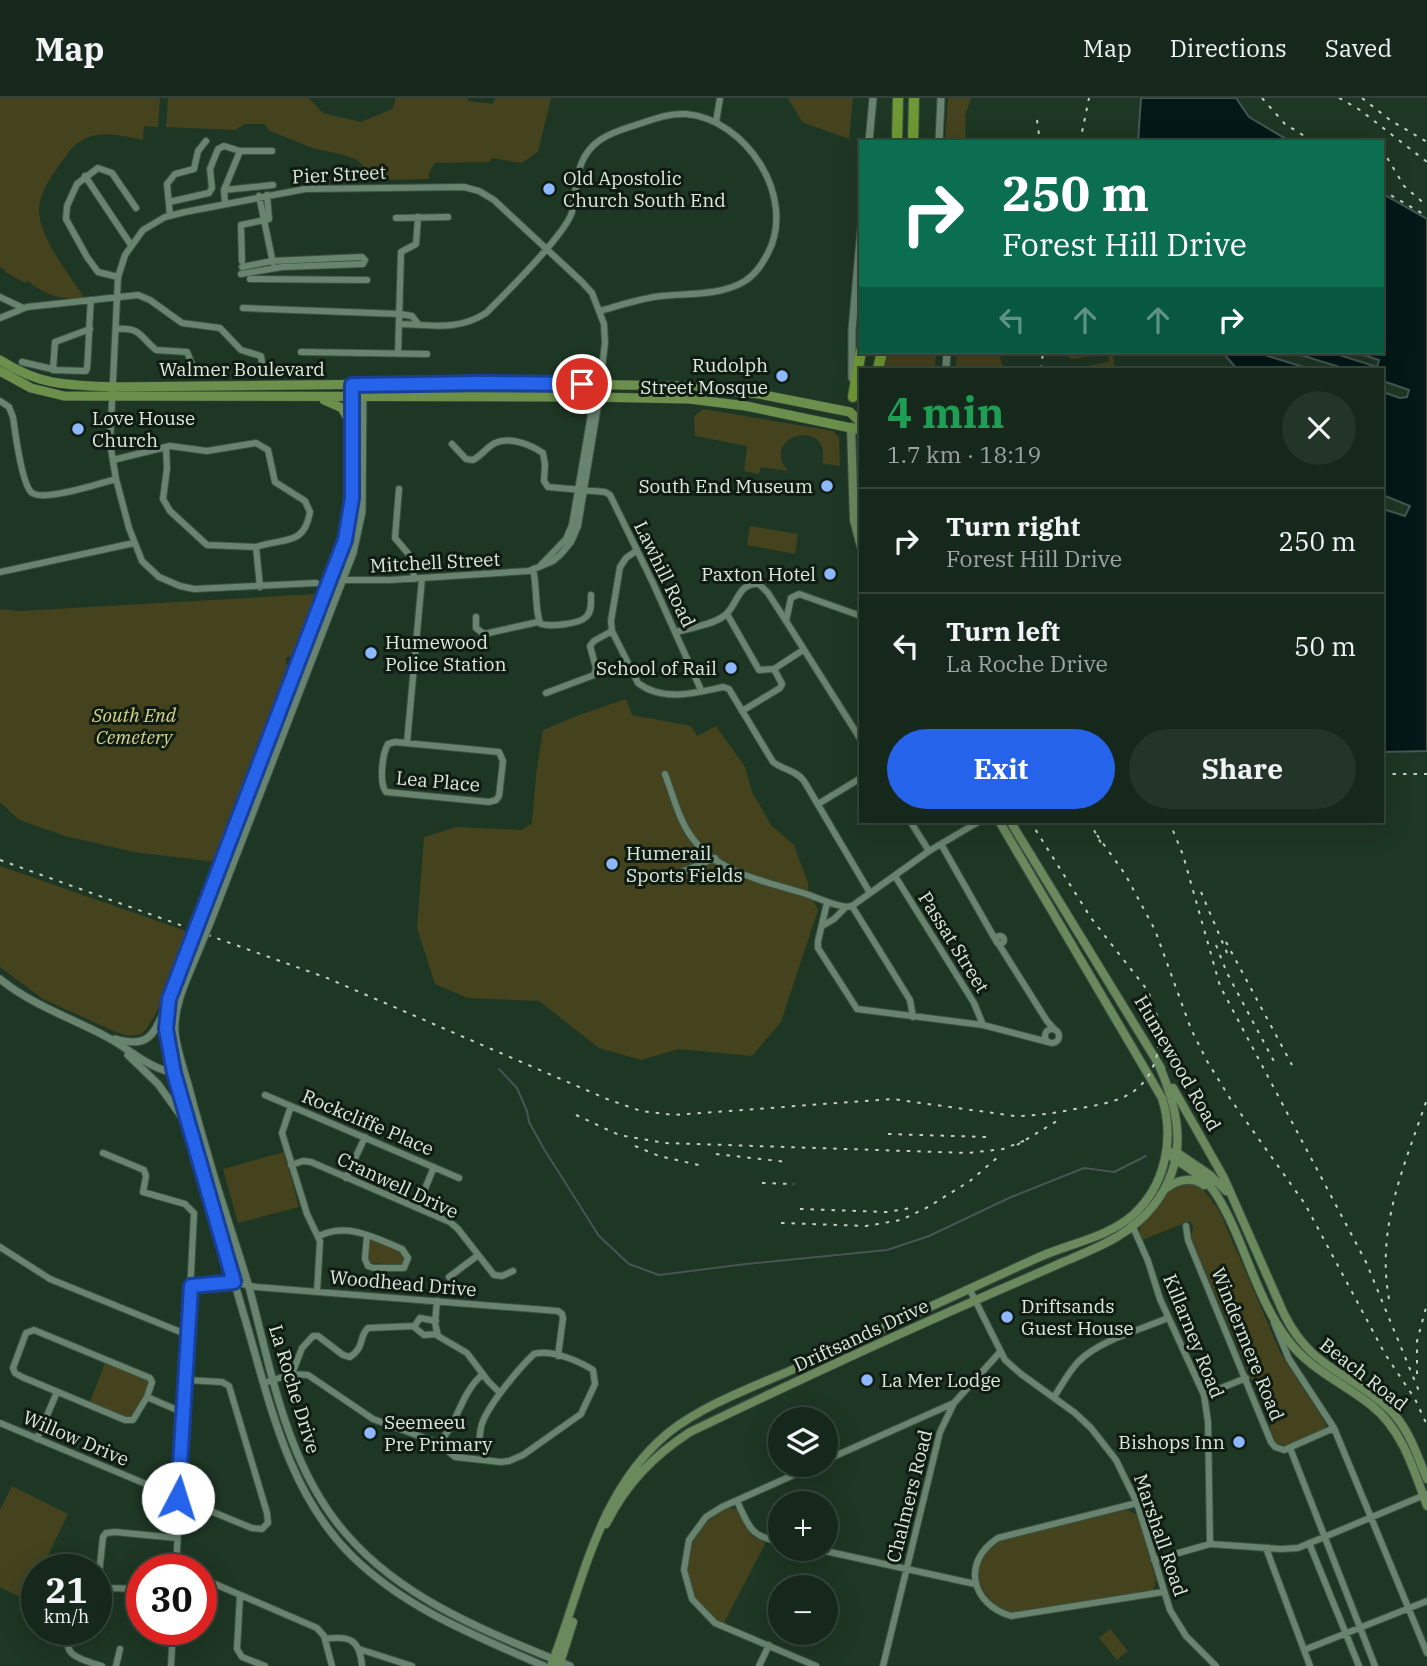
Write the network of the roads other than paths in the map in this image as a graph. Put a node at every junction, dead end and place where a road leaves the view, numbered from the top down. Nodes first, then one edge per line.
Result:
1 (720, 98) edge
2 (873, 98) edge
3 (898, 98) edge
4 (914, 98) edge
5 (941, 98) edge
6 (716, 122) junction
7 (869, 140) edge
8 (897, 140) edge
9 (913, 140) edge
10 (939, 140) edge
11 (206, 141) dead end
12 (240, 151) junction
13 (272, 151) dead end
14 (85, 176) junction
15 (273, 185) dead end
16 (224, 190) junction
17 (263, 196) junction
18 (169, 202) junction
19 (225, 203) junction
20 (136, 208) dead end
21 (170, 216) junction
22 (418, 217) junction
23 (448, 217) dead end
24 (396, 218) dead end
25 (264, 220) junction
26 (131, 245) junction
27 (546, 248) junction
28 (859, 251) edge
29 (273, 265) junction
30 (118, 277) junction
31 (250, 279) dead end
32 (276, 279) junction
33 (367, 280) dead end
34 (118, 296) junction
35 (0, 297) edge
36 (91, 300) junction
37 (23, 308) junction
38 (243, 308) dead end
39 (600, 311) junction
40 (403, 315) junction
41 (0, 318) edge
42 (399, 324) junction
43 (419, 325) junction
44 (90, 329) junction
45 (117, 329) junction
46 (301, 352) dead end
47 (398, 354) junction
48 (427, 354) dead end
49 (860, 354) edge
50 (0, 360) edge
51 (22, 362) dead end
52 (52, 369) junction
53 (194, 369) dead end
54 (0, 370) edge
55 (263, 370) dead end
56 (601, 381) junction
57 (352, 385) junction
58 (363, 385) junction
59 (113, 387) junction
60 (598, 397) junction
61 (853, 397) junction
62 (113, 398) junction
63 (316, 398) junction
64 (352, 398) junction
65 (363, 398) junction
66 (0, 401) edge
67 (850, 412) junction
68 (859, 421) edge
69 (352, 425) junction
70 (851, 427) junction
71 (859, 429) edge
72 (452, 444) dead end
73 (166, 447) junction
74 (113, 460) junction
75 (116, 479) junction
76 (857, 487) edge
77 (399, 489) dead end
78 (582, 490) junction
79 (859, 539) edge
80 (134, 543) junction
81 (256, 547) junction
82 (636, 551) junction
83 (536, 568) junction
84 (0, 572) edge
85 (418, 578) junction
86 (332, 580) junction
87 (342, 580) junction
88 (316, 583) dead end
89 (260, 587) junction
90 (591, 595) dead end
91 (727, 614) junction
92 (859, 615) edge
93 (477, 617) dead end
94 (786, 621) junction
95 (538, 622) junction
96 (612, 631) junction
97 (676, 632) junction
98 (803, 650) junction
99 (774, 669) junction
100 (701, 690) junction
101 (546, 693) dead end
102 (742, 710) junction
103 (859, 737) edge
104 (407, 743) junction
105 (665, 774) dead end
106 (859, 779) edge
107 (818, 804) junction
108 (911, 823) edge
109 (976, 823) edge
110 (1000, 823) edge
111 (1011, 823) edge
112 (941, 844) junction
113 (929, 851) junction
114 (715, 858) junction
115 (895, 876) junction
116 (670, 877) dead end
117 (870, 893) junction
118 (827, 902) junction
119 (849, 907) junction
120 (822, 926) junction
121 (0, 979) edge
122 (169, 999) junction
123 (913, 1017) junction
124 (983, 1025) junction
125 (108, 1037) junction
126 (1159, 1065) junction
127 (174, 1073) junction
128 (184, 1073) junction
129 (265, 1095) dead end
130 (291, 1106) junction
131 (191, 1129) junction
132 (365, 1137) junction
133 (103, 1153) dead end
134 (1167, 1153) junction
135 (1176, 1155) junction
136 (291, 1165) junction
137 (433, 1167) junction
138 (346, 1178) junction
139 (459, 1178) dead end
140 (1163, 1192) junction
141 (1215, 1193) junction
142 (417, 1208) junction
143 (1240, 1213) junction
144 (1186, 1226) dead end
145 (1133, 1227) junction
146 (367, 1235) junction
147 (319, 1236) junction
148 (0, 1247) edge
149 (477, 1255) junction
150 (513, 1271) dead end
151 (449, 1277) dead end
152 (234, 1282) junction
153 (248, 1285) junction
154 (191, 1286) junction
155 (970, 1290) junction
156 (317, 1292) junction
157 (975, 1300) junction
158 (437, 1301) junction
159 (1271, 1314) junction
160 (1168, 1318) junction
161 (436, 1321) junction
162 (414, 1326) junction
163 (437, 1334) junction
164 (872, 1334) junction
165 (1296, 1334) joint
166 (188, 1335) junction
167 (877, 1345) junction
168 (1000, 1352) junction
169 (558, 1356) junction
170 (292, 1374) junction
171 (483, 1374) junction
172 (1246, 1378) junction
173 (186, 1380) junction
174 (274, 1380) junction
175 (264, 1383) junction
176 (57, 1392) junction
177 (500, 1393) junction
178 (1204, 1395) junction
179 (147, 1397) junction
180 (1054, 1397) junction
181 (954, 1403) junction
182 (184, 1413) junction
183 (0, 1423) edge
184 (1334, 1428) junction
185 (37, 1439) junction
186 (438, 1443) junction
187 (479, 1443) dead end
188 (1290, 1448) junction
189 (838, 1455) edge
190 (1425, 1472) edge
191 (789, 1477) edge
192 (1427, 1479) edge
193 (1425, 1495) edge
194 (178, 1498) junction
195 (737, 1500) junction
196 (1137, 1503) junction
197 (1427, 1506) edge
198 (1372, 1516) junction
199 (1325, 1537) junction
200 (177, 1538) junction
201 (768, 1539) edge
202 (1210, 1544) junction
203 (1309, 1544) junction
204 (1266, 1548) junction
205 (101, 1554) edge
206 (178, 1554) edge
207 (838, 1554) edge
208 (1154, 1560) junction
209 (906, 1569) junction
210 (975, 1584) junction
211 (217, 1585) edge
212 (1163, 1592) junction
213 (240, 1595) junction
214 (1427, 1601) edge
215 (1409, 1608) junction
216 (1360, 1627) junction
217 (1346, 1632) junction
218 (325, 1639) junction
219 (68, 1645) edge
220 (172, 1645) edge
221 (768, 1645) junction
222 (120, 1649) dead end
223 (359, 1649) junction
224 (1304, 1650) junction
225 (1427, 1653) edge
226 (556, 1663) edge
227 (102, 1666) edge
228 (116, 1666) edge
229 (171, 1666) edge
230 (265, 1666) edge
231 (332, 1666) edge
232 (362, 1666) edge
233 (412, 1666) edge
234 (544, 1666) edge
235 (570, 1666) edge
236 (760, 1666) edge
237 (817, 1666) edge
238 (883, 1666) edge
239 (1216, 1666) edge
240 (1310, 1666) edge
241 (1359, 1666) edge
242 (1376, 1666) edge

1 - 6 street
2 - 7 street
3 - 8 highway
4 - 9 highway
5 - 10 street
6 - 27 street
6 - 39 street
11 - 18 street
12 - 13 street
12 - 16 street
12 - 18 street
14 - 20 street
14 - 26 street
14 - 30 street
15 - 16 street
16 - 19 street
17 - 19 street, Pier Street
17 - 25 street
17 - 27 street, Pier Street
18 - 21 street
19 - 21 street, Pier Street
21 - 26 street, Pier Street
22 - 23 street
22 - 24 street
22 - 40 street
25 - 29 street
25 - 29 street
26 - 30 street, Pier Street
27 - 39 street, Pier Street
27 - 43 street
28 - 61 street
29 - 29 street
29 - 32 street
30 - 34 street, Pier Street
31 - 32 street
32 - 33 street
34 - 36 street
34 - 45 street, Pier Street
34 - 55 street
35 - 37 street
36 - 37 street
36 - 44 street
37 - 41 street
38 - 40 street
39 - 56 street, Pier Street
40 - 42 street
40 - 43 street
42 - 43 street
42 - 47 street
44 - 52 street
44 - 52 street
45 - 53 street
45 - 59 street, Pier Street
46 - 47 street
47 - 48 street
49 - 61 highway
50 - 59 main road, Walmer Boulevard
51 - 52 street
54 - 62 main road, Walmer Boulevard
56 - 58 main road, Walmer Boulevard
56 - 60 street, Pier Street
56 - 67 main road, Walmer Boulevard
57 - 58 main road, Walmer Boulevard
57 - 59 main road, Walmer Boulevard
57 - 64 street
58 - 65 street, La Roche Drive
59 - 62 street, Pier Street
60 - 65 main road, Walmer Boulevard
60 - 70 main road, Walmer Boulevard
60 - 78 street
61 - 67 main road
62 - 63 main road, Walmer Boulevard
62 - 74 street
63 - 64 main road, Walmer Boulevard
63 - 69 main road
64 - 65 main road, Walmer Boulevard
64 - 69 street
65 - 87 street, La Roche Drive
66 - 75 street
67 - 68 main road
67 - 70 main road
69 - 86 street
70 - 71 main road, Walmer Boulevard
70 - 76 main road
72 - 78 street
73 - 74 street
73 - 81 street
73 - 81 street
74 - 75 street
75 - 80 street
76 - 79 main road
77 - 85 street
78 - 82 street, Lawhill Road
78 - 83 street
80 - 84 street
80 - 89 street
81 - 89 street
82 - 96 street
82 - 97 street, Lawhill Road
83 - 85 street, Mitchell Street
83 - 95 street
85 - 87 street, Mitchell Street
85 - 104 street, Lea Place
86 - 87 street, Mitchell Street
86 - 122 street, bridge
87 - 128 street, La Roche Drive, bridge
88 - 89 street
90 - 95 street
91 - 94 street
91 - 97 street
91 - 99 street
92 - 94 street
93 - 95 street
94 - 98 street
96 - 100 street
96 - 101 street
97 - 100 street, Lawhill Road
98 - 99 street
98 - 103 street
99 - 102 street
100 - 102 street
102 - 107 street
104 - 104 street, Lea Place
105 - 114 street
106 - 107 street
107 - 117 street
108 - 113 street
109 - 112 street
110 - 134 main road, Humewood Road
111 - 126 main road, Humewood Road
112 - 113 street
112 - 124 street
113 - 115 street
114 - 116 street
114 - 118 street
115 - 117 street
115 - 124 street, Passat Street
117 - 119 street
118 - 119 street
118 - 120 street
119 - 120 street
119 - 123 street
120 - 123 street
121 - 125 street
122 - 125 street
122 - 127 street, La Roche Drive
123 - 124 street
125 - 127 street
125 - 131 street
126 - 135 main road, Driftsands Drive
126 - 143 main road, Humewood Road
127 - 128 street
127 - 131 street, La Roche Drive
128 - 153 street, La Roche Drive
129 - 130 street, Rockcliffe Place
130 - 132 street, Rockcliffe Place
130 - 136 street
131 - 152 street, La Roche Drive
132 - 137 street, Rockcliffe Place
132 - 138 street
133 - 154 street
134 - 135 main road
134 - 155 main road, Driftsands Drive
135 - 140 main road, Driftsands Drive
135 - 141 main road
135 - 143 main road
136 - 138 street, Cranwell Drive
136 - 147 street
137 - 139 street, Rockcliffe Place
137 - 142 street
138 - 142 street, Cranwell Drive
140 - 141 main road
140 - 145 main road, Driftsands Drive
141 - 159 main road
142 - 149 street, Cranwell Drive
143 - 165 main road, Humewood Road
144 - 172 street, Windermere Road
145 - 157 main road, Driftsands Drive
145 - 160 street, Killarney Road
146 - 146 street
146 - 147 street
147 - 156 street
148 - 166 street
149 - 150 street, Cranwell Drive
149 - 151 street
152 - 153 street, Woodhead Drive
152 - 154 street, Woodhead Drive
152 - 175 street, La Roche Drive
153 - 156 street, Woodhead Drive
153 - 174 street, La Roche Drive
154 - 166 street
155 - 157 street, Marshall Road
155 - 164 main road, Driftsands Drive
156 - 158 street, Woodhead Drive
157 - 167 main road, Driftsands Drive
157 - 168 street, Marshall Road
158 - 161 street
158 - 169 street, Woodhead Drive
159 - 184 street
159 - 193 main road, Beach Road
160 - 178 street, Killarney Road
160 - 180 street
161 - 162 street
161 - 163 street
162 - 163 street
162 - 170 street
163 - 171 street
164 - 167 main road
164 - 226 main road, Driftsands Drive
165 - 190 main road, Beach Road
166 - 173 street
167 - 226 main road, Driftsands Drive
168 - 180 street, Marshall Road
168 - 181 street, Chalmers Road
169 - 177 street
169 - 186 street
170 - 174 street
170 - 186 street
171 - 177 street
171 - 186 street
172 - 178 street
172 - 188 street, Windermere Road
173 - 182 street
173 - 194 street, Willow Drive
174 - 175 street
174 - 226 street, La Roche Drive
175 - 234 street, La Roche Drive
176 - 179 street
176 - 179 street
176 - 185 street
177 - 187 street
178 - 202 street, Killarney Road
179 - 182 street
180 - 196 street, Marshall Road
181 - 189 street
181 - 209 street, Chalmers Road
182 - 194 street
183 - 185 street, Willow Drive
184 - 188 street
184 - 198 street
185 - 194 street, Willow Drive
188 - 199 street
190 - 192 main road, Beach Road
191 - 195 street
193 - 197 main road, Beach Road
193 - 198 street
194 - 200 street
195 - 201 street
195 - 221 street
196 - 208 street, Marshall Road
196 - 210 street
198 - 199 street
198 - 215 street
199 - 203 street
199 - 216 street
200 - 205 street
200 - 206 street
202 - 204 street
202 - 208 street
203 - 204 street
203 - 217 street
204 - 224 street
207 - 209 street
208 - 212 street, Marshall Road
209 - 210 street
209 - 238 street, Chalmers Road
210 - 212 street
211 - 213 street
212 - 239 street, Marshall Road
213 - 218 street
213 - 230 street
214 - 215 street
215 - 216 street
215 - 225 street
216 - 217 street
216 - 242 street
217 - 224 street
217 - 241 street
218 - 223 street
218 - 231 street
219 - 227 street
220 - 229 street
221 - 236 street
221 - 237 street
222 - 228 street
223 - 232 street
223 - 233 street
224 - 240 street
226 - 235 street, La Roche Drive

